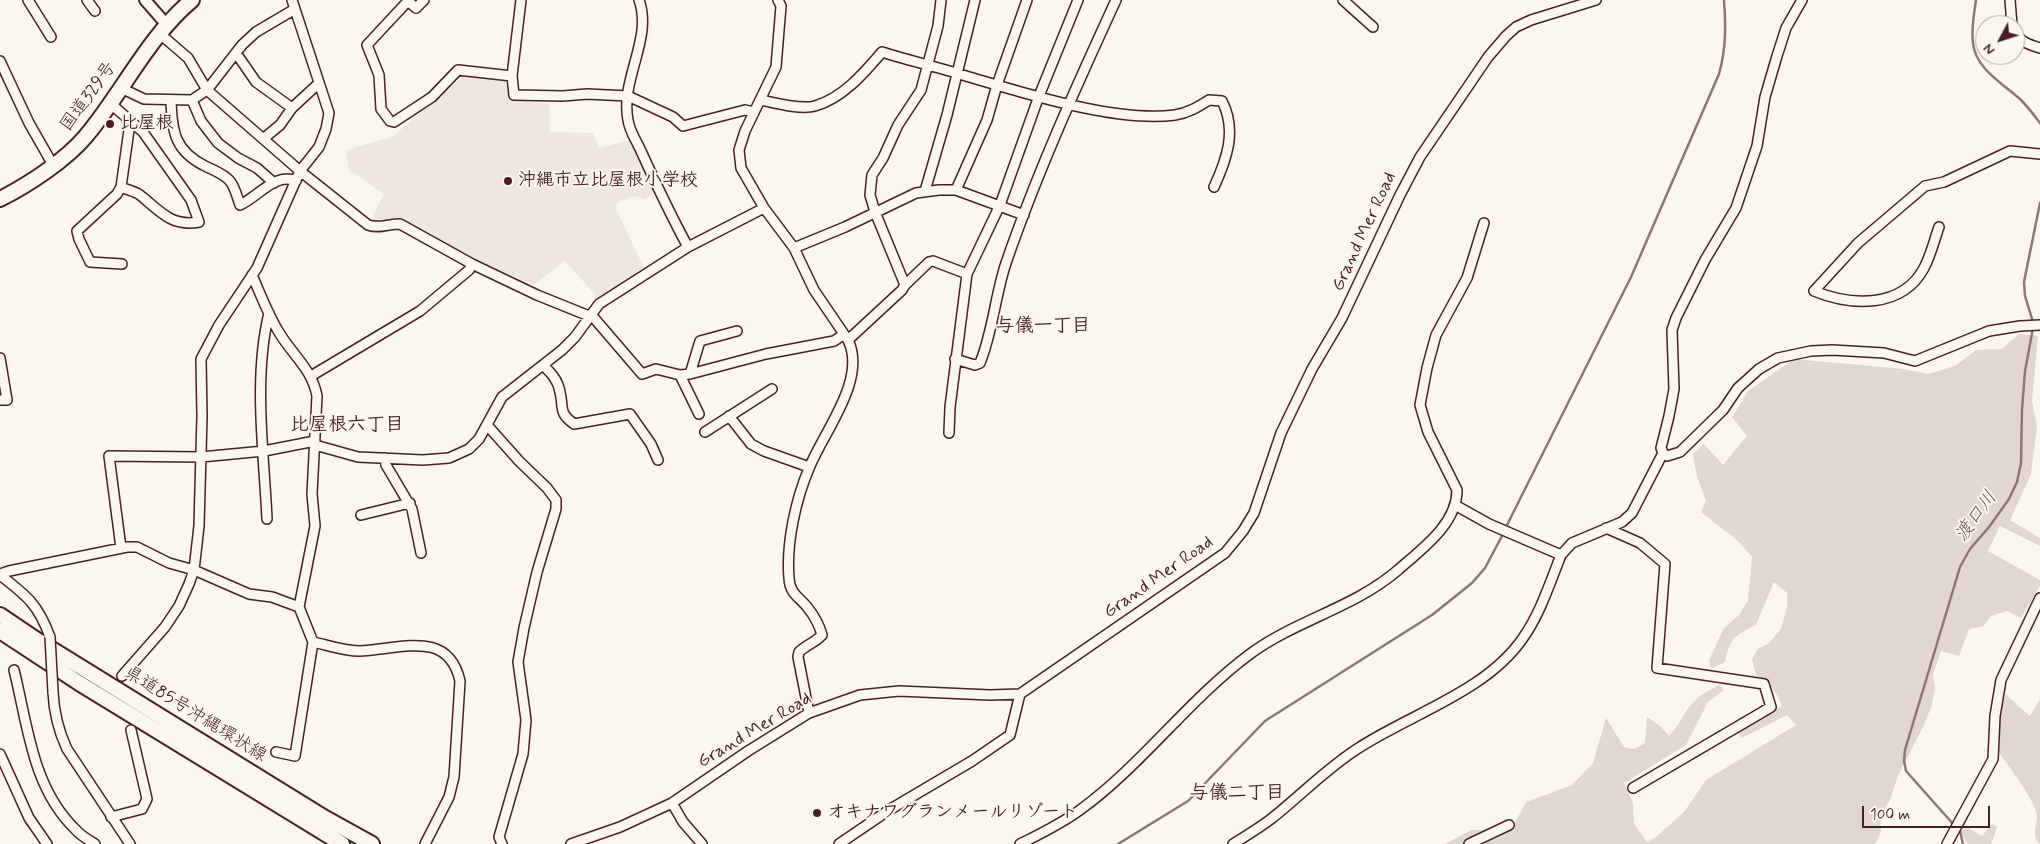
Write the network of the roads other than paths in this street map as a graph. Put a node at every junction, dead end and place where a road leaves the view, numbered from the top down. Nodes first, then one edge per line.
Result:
1 (28, 0) edge
2 (87, 0) edge
3 (145, 0) edge
4 (192, 0) edge
5 (424, 0) edge
6 (521, 0) edge
7 (639, 0) edge
8 (778, 0) edge
9 (941, 0) edge
10 (975, 0) edge
11 (1027, 0) edge
12 (1078, 0) edge
13 (1116, 0) edge
14 (1343, 0) edge
15 (1596, 0) edge
16 (1802, 0) edge
17 (2010, 0) edge
18 (294, 4) edge
19 (95, 11) dead end
20 (2011, 15) edge
21 (1372, 27) dead end
22 (163, 29) junction
23 (51, 37) dead end
24 (2025, 43) edge
25 (2040, 48) edge
26 (236, 53) junction
27 (0, 61) edge
28 (927, 66) junction
29 (957, 73) junction
30 (512, 76) junction
31 (318, 84) junction
32 (996, 85) junction
33 (120, 88) junction
34 (207, 90) junction
35 (628, 96) junction
36 (1039, 96) junction
37 (192, 100) junction
38 (761, 100) junction
39 (171, 101) junction
40 (1069, 103) junction
41 (111, 104) junction
42 (292, 108) junction
43 (754, 112) junction
44 (128, 118) junction
45 (264, 139) junction
46 (2039, 154) edge
47 (53, 165) junction
48 (300, 171) junction
49 (296, 181) junction
50 (274, 183) junction
51 (121, 187) junction
52 (1214, 187) dead end
53 (956, 190) junction
54 (925, 191) junction
55 (0, 199) edge
56 (1000, 205) junction
57 (764, 208) junction
58 (875, 212) junction
59 (1024, 215) junction
60 (1484, 223) dead end
61 (1939, 227) dead end
62 (688, 247) junction
63 (794, 248) junction
64 (122, 264) dead end
65 (472, 264) junction
66 (967, 274) junction
67 (252, 276) junction
68 (905, 285) junction
69 (269, 313) junction
70 (590, 316) junction
71 (2039, 325) edge
72 (737, 331) dead end
73 (846, 337) junction
74 (0, 358) edge
75 (955, 359) junction
76 (542, 364) junction
77 (685, 374) junction
78 (311, 376) junction
79 (772, 389) dead end
80 (0, 400) edge
81 (699, 414) dead end
82 (729, 416) junction
83 (487, 425) junction
84 (705, 432) dead end
85 (948, 433) dead end
86 (315, 443) junction
87 (264, 451) junction
88 (1663, 453) junction
89 (201, 457) junction
90 (386, 458) junction
91 (658, 460) dead end
92 (809, 467) junction
93 (410, 503) junction
94 (1455, 505) junction
95 (361, 515) dead end
96 (267, 519) dead end
97 (1606, 528) junction
98 (121, 548) junction
99 (421, 553) dead end
100 (1561, 555) junction
101 (194, 570) junction
102 (0, 575) edge
103 (2040, 598) edge
104 (299, 607) junction
105 (0, 615) edge
106 (0, 631) edge
107 (313, 642) junction
108 (14, 670) dead end
109 (122, 676) dead end
110 (1020, 694) junction
111 (809, 713) junction
112 (131, 730) dead end
113 (276, 752) dead end
114 (0, 754) edge
115 (1633, 788) dead end
116 (672, 802) junction
117 (111, 817) junction
118 (1509, 825) dead end
119 (48, 844) edge
120 (95, 844) edge
121 (130, 844) edge
122 (342, 844) edge
123 (372, 844) edge
124 (425, 844) edge
125 (502, 844) edge
126 (570, 844) edge
127 (702, 844) edge
128 (839, 844) edge
129 (1020, 844) edge
130 (1233, 844) edge
131 (1469, 844) edge
132 (1947, 844) edge

1 - 23 street
2 - 19 street
3 - 22 street
4 - 22 main road, 国道329号
5 - 30 street
6 - 30 street
7 - 35 street
8 - 38 street
9 - 28 street
10 - 29 street
11 - 32 street
12 - 36 street
13 - 40 street
14 - 21 street
15 - 110 street, Grand Mer Road
16 - 88 street
17 - 20 street
18 - 26 street
18 - 31 street
22 - 33 main road, 国道329号
22 - 34 street
24 - 25 street
26 - 34 street
26 - 42 street
27 - 47 street
28 - 29 street
28 - 38 street
28 - 58 street
29 - 32 street
29 - 54 street
30 - 35 street
31 - 42 street
31 - 48 street
32 - 36 street
32 - 53 street
33 - 39 street
33 - 41 main road, 国道329号
34 - 37 street
34 - 45 street
35 - 43 street
35 - 62 street
36 - 40 street
36 - 56 street
37 - 39 street
37 - 50 street
38 - 43 street
39 - 50 street
40 - 52 street
40 - 59 street
41 - 44 street
41 - 47 main road, 国道329号
42 - 45 street
43 - 57 street
44 - 51 street
44 - 51 street
45 - 48 street
46 - 61 street
47 - 55 main road, 国道329号
48 - 49 street
48 - 65 street
49 - 50 street
49 - 67 street
51 - 64 street
53 - 54 street
53 - 56 street
54 - 58 street
56 - 59 street
56 - 66 street
57 - 62 street
57 - 63 street
58 - 63 street
58 - 68 street
59 - 75 street
60 - 94 street
62 - 70 street
63 - 73 street
65 - 70 street
65 - 78 street
66 - 68 street
66 - 75 street
67 - 69 street
67 - 89 street
68 - 73 street
69 - 78 street
69 - 87 street
70 - 76 street
70 - 77 street
71 - 88 street
72 - 77 street
73 - 77 street
73 - 92 street
74 - 80 street
75 - 85 street
76 - 83 street
76 - 91 street
77 - 81 street
78 - 86 street
79 - 82 street
82 - 84 street
82 - 92 street
83 - 90 street
83 - 125 street
86 - 87 street
86 - 90 street
86 - 104 street
87 - 89 street
87 - 96 street
88 - 97 street
89 - 98 street
89 - 101 street
90 - 93 street
92 - 111 street
93 - 95 street
93 - 99 street
94 - 100 street
94 - 129 street
97 - 100 street
97 - 115 street
98 - 101 street
98 - 102 street
100 - 130 street
101 - 104 street
101 - 109 street
102 - 117 street, bridge
103 - 132 street
104 - 107 street
105 - 123 main road, 県道85号沖縄環状線
106 - 122 main road, 県道85号沖縄環状線
107 - 113 street
107 - 124 street
108 - 120 street
110 - 111 street, Grand Mer Road
110 - 128 street
111 - 116 street, Grand Mer Road
112 - 117 street
114 - 119 street
116 - 126 street, Grand Mer Road
116 - 127 street
117 - 121 street
118 - 131 street

